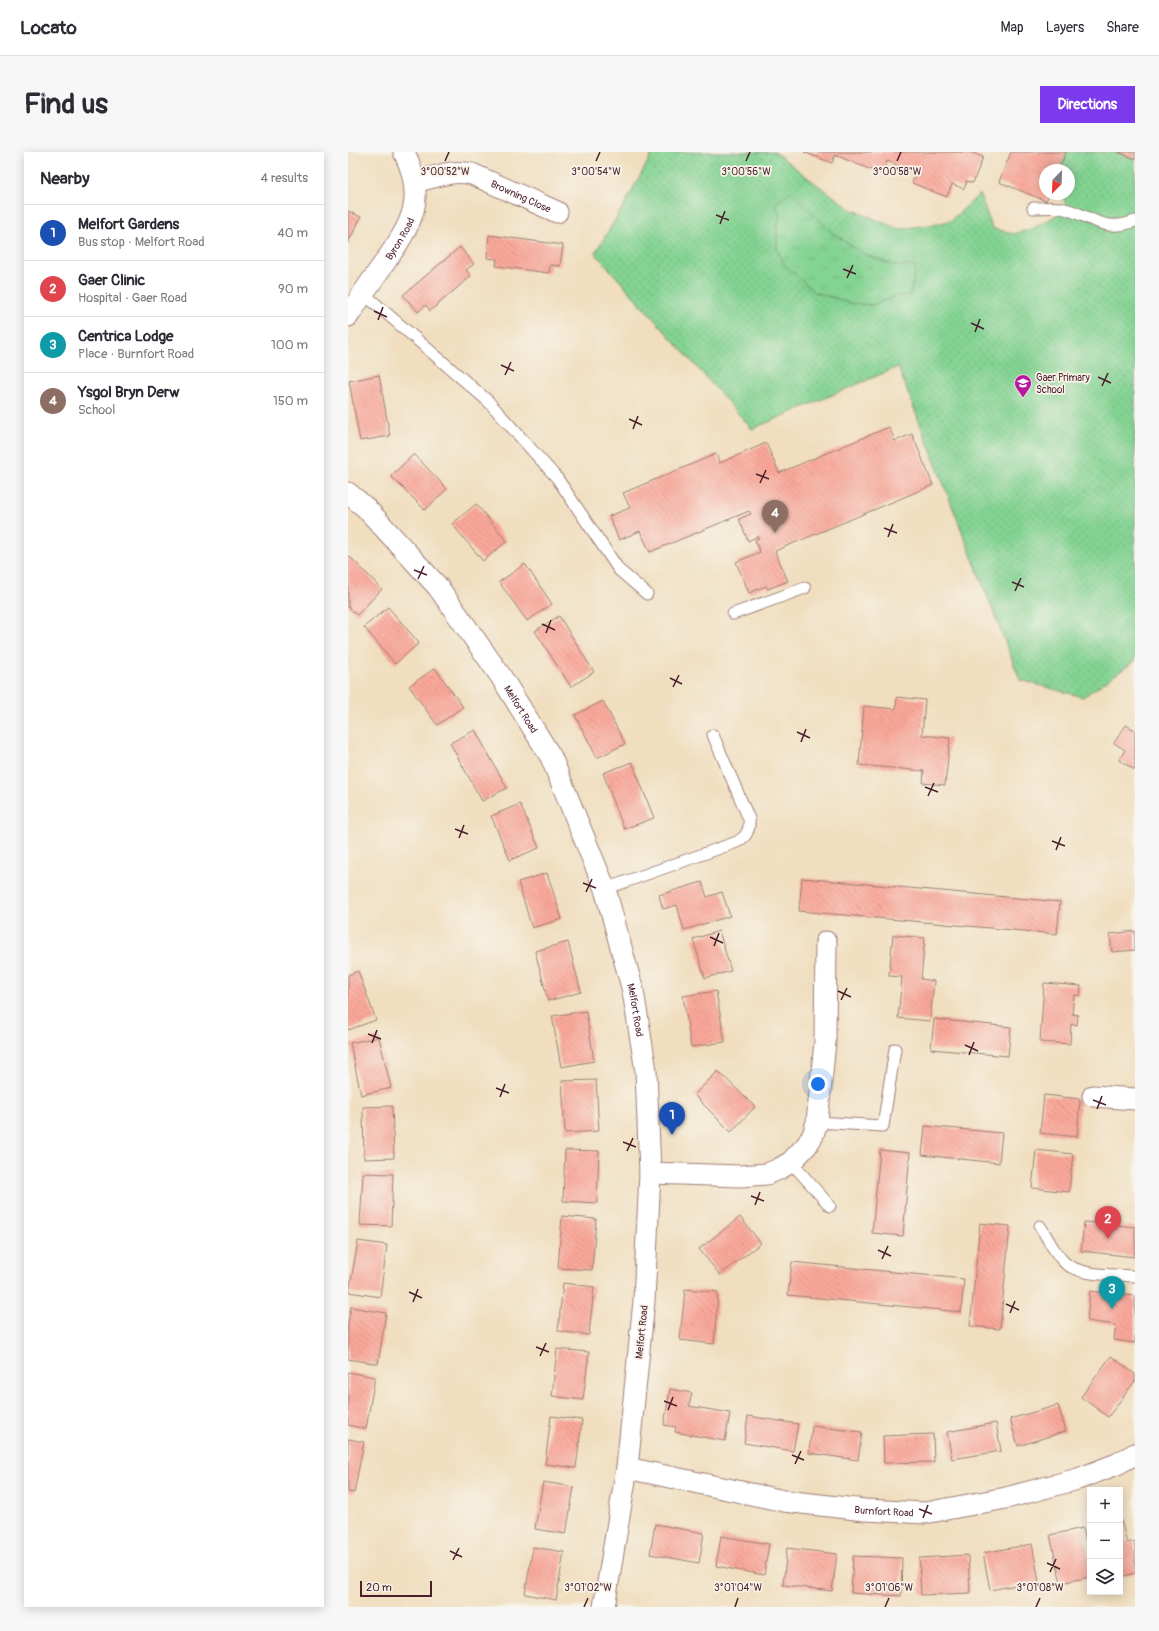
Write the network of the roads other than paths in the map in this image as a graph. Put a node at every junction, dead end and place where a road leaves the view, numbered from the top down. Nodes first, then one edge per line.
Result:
1 (404, 152) edge
2 (415, 182) junction
3 (1033, 208) dead end
4 (557, 212) dead end
5 (1135, 221) edge
6 (363, 293) junction
7 (348, 316) edge
8 (348, 493) edge
9 (805, 588) dead end
10 (647, 594) dead end
11 (733, 614) dead end
12 (713, 735) dead end
13 (605, 889) junction
14 (826, 942) dead end
15 (895, 1049) dead end
16 (1093, 1096) dead end
17 (1135, 1099) edge
18 (817, 1122) junction
19 (791, 1162) junction
20 (650, 1173) junction
21 (830, 1206) dead end
22 (1040, 1226) dead end
23 (1135, 1276) edge
24 (1135, 1454) edge
25 (627, 1468) junction
26 (604, 1607) edge

1 - 2 street, Byron Road
2 - 4 street, Browning Close
2 - 6 street, Byron Road
3 - 5 lane
6 - 7 street, Byron Road
6 - 10 lane
8 - 13 street, Melfort Road
9 - 11 lane
12 - 13 lane
13 - 20 street, Melfort Road
14 - 18 street
15 - 18 lane
16 - 17 street
18 - 19 street
19 - 20 street
19 - 21 lane
20 - 25 street, Melfort Road
22 - 23 lane
24 - 25 street, Burnfort Road
25 - 26 street, Melfort Road

